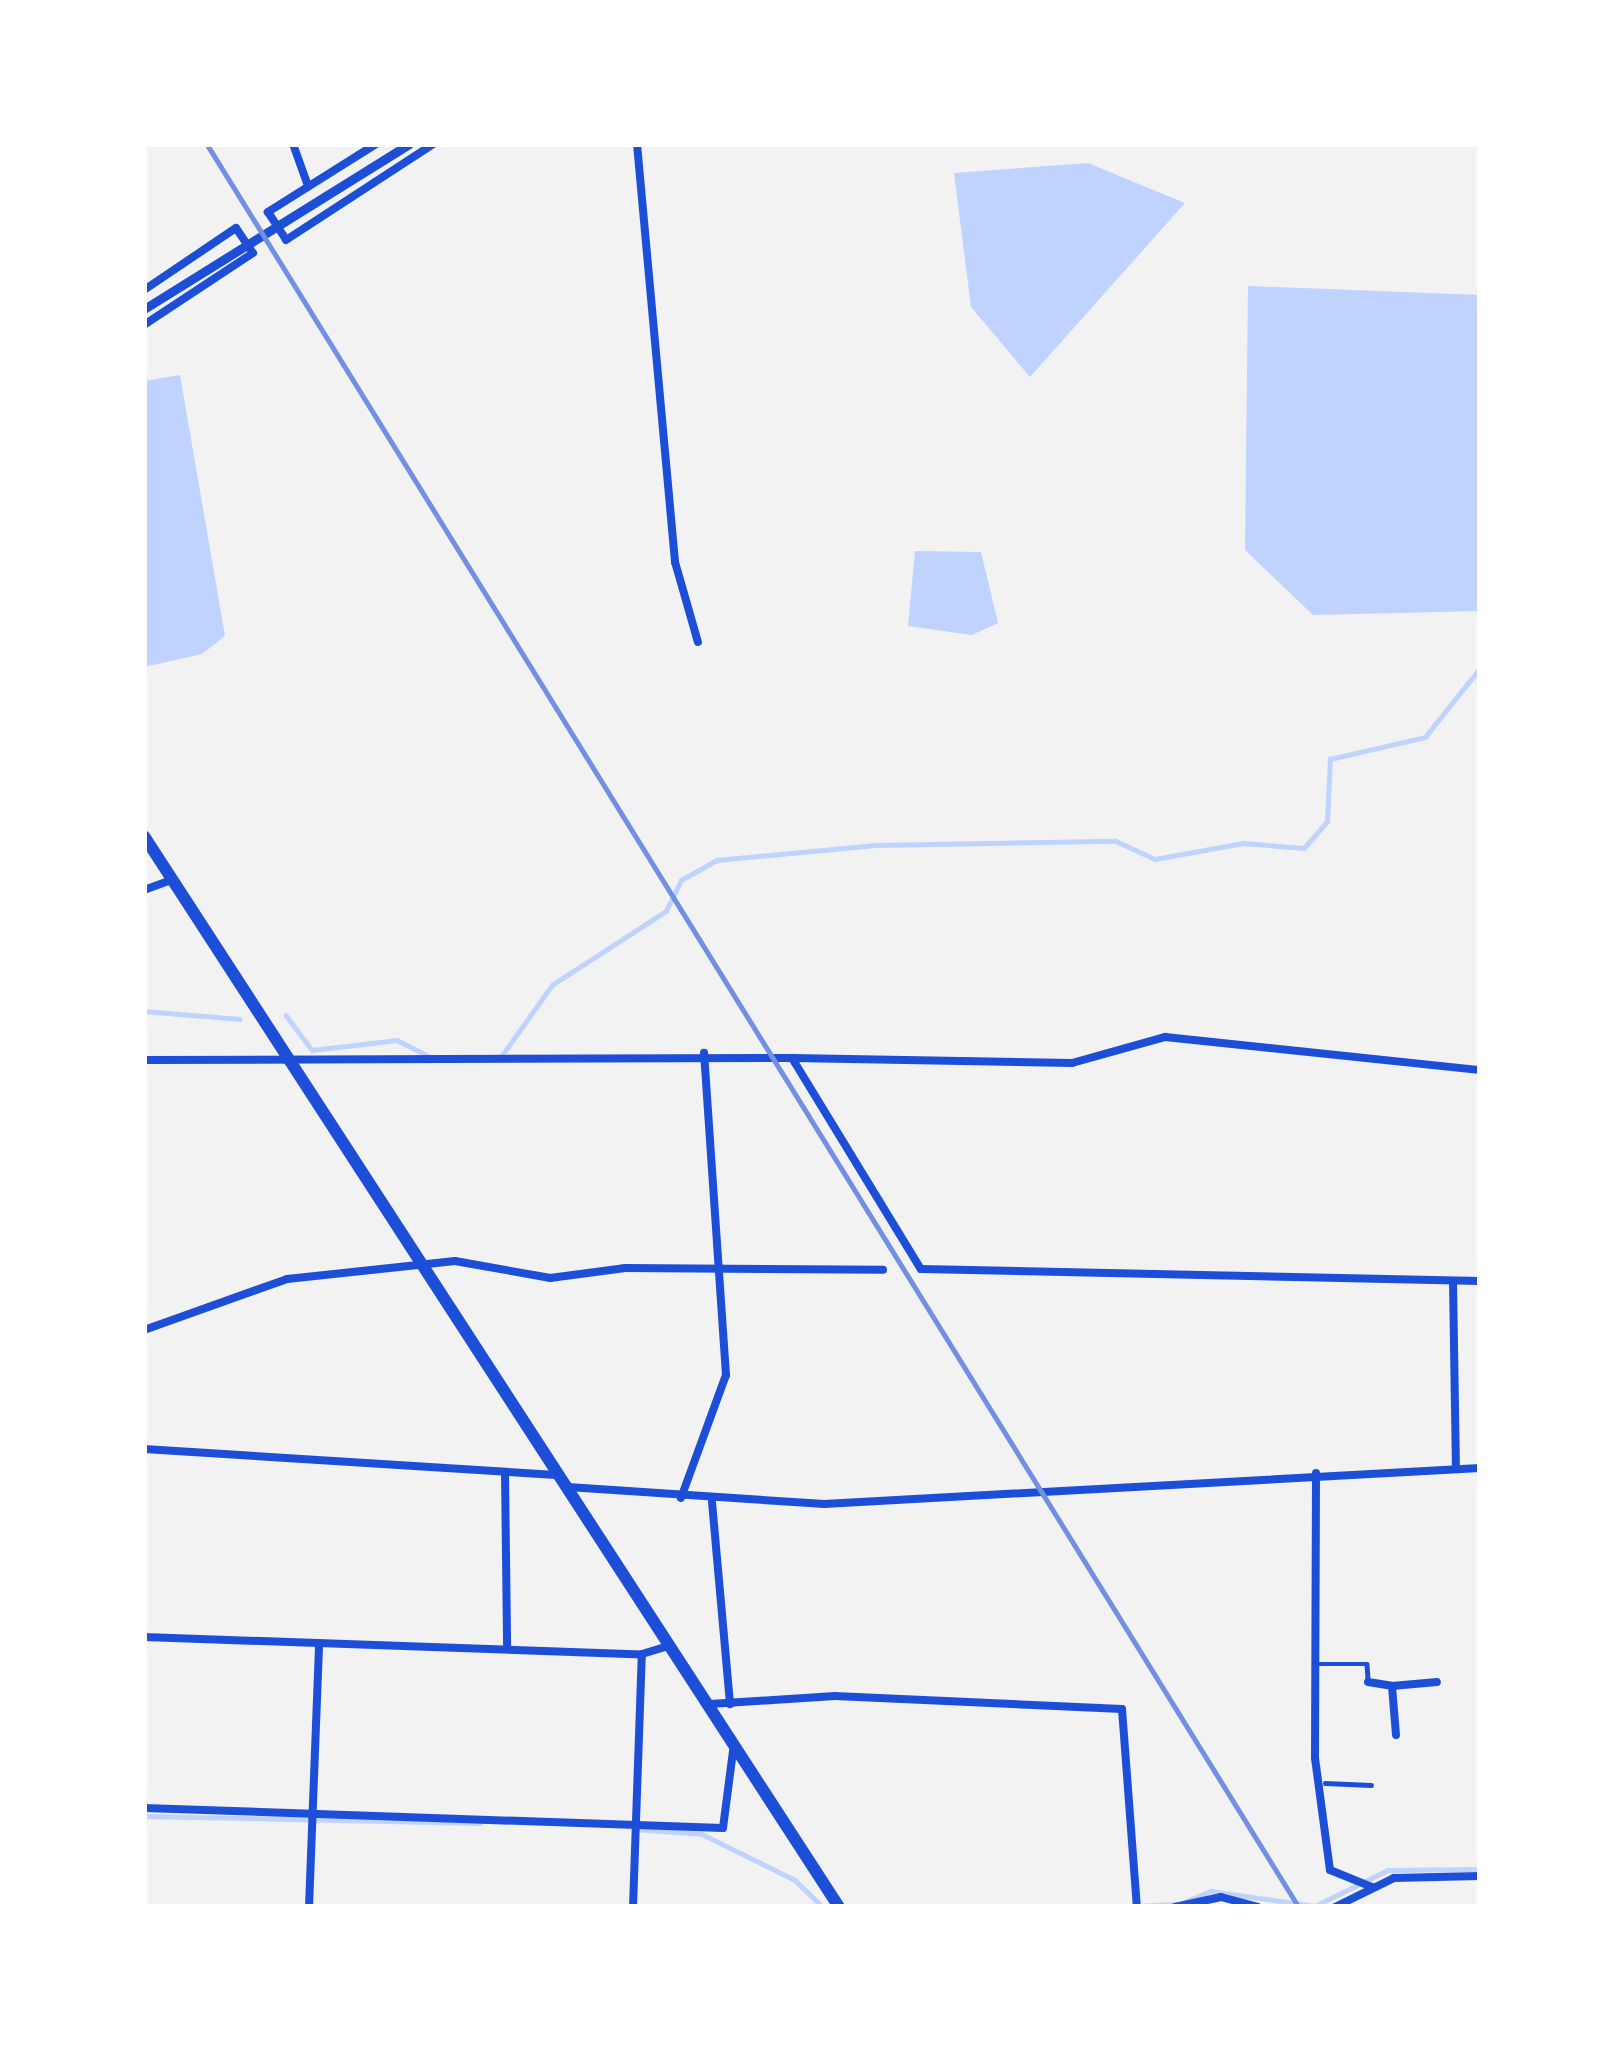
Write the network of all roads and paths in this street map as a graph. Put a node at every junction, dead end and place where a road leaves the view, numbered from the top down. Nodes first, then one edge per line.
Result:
1 (292, 144) edge
2 (376, 144) edge
3 (409, 144) edge
4 (433, 144) edge
5 (637, 144) edge
6 (308, 186) junction
7 (144, 290) edge
8 (144, 310) edge
9 (144, 325) edge
10 (698, 642) dead end
11 (144, 836) edge
12 (173, 880) junction
13 (144, 890) edge
14 (704, 1053) junction
15 (792, 1058) junction
16 (144, 1060) edge
17 (294, 1066) junction
18 (1480, 1070) edge
19 (425, 1265) junction
20 (718, 1268) junction
21 (883, 1270) dead end
22 (1453, 1281) junction
23 (1480, 1281) edge
24 (144, 1330) edge
25 (144, 1450) edge
26 (1480, 1468) edge
27 (1456, 1469) junction
28 (1316, 1473) junction
29 (505, 1474) junction
30 (565, 1481) junction
31 (681, 1498) junction
32 (712, 1502) junction
33 (144, 1637) edge
34 (319, 1643) junction
35 (672, 1644) junction
36 (508, 1649) junction
37 (641, 1654) junction
38 (1316, 1664) junction
39 (1368, 1682) joint
40 (1437, 1682) dead end
41 (1392, 1686) junction
42 (710, 1704) junction
43 (730, 1704) junction
44 (1396, 1735) dead end
45 (734, 1741) junction
46 (1325, 1783) junction
47 (1371, 1785) dead end
48 (144, 1808) edge
49 (313, 1811) junction
50 (636, 1823) junction
51 (1480, 1876) edge
52 (1372, 1887) junction
53 (1136, 1904) edge
54 (309, 1907) edge
55 (633, 1907) edge
56 (839, 1907) edge
57 (1175, 1907) edge
58 (1258, 1907) edge
59 (1335, 1907) edge

1 - 6 street
2 - 6 street
3 - 8 street
4 - 6 street
5 - 10 street
7 - 9 street
11 - 12 highway
12 - 13 street
12 - 17 highway
14 - 15 street
14 - 17 street
14 - 20 street
15 - 18 street
15 - 22 street
16 - 17 street
17 - 19 highway
19 - 20 street
19 - 24 street
19 - 30 highway
20 - 21 street
20 - 31 street
22 - 23 street
22 - 27 street
25 - 29 street
26 - 27 street
27 - 28 street
28 - 32 street
28 - 38 street
29 - 30 street
29 - 36 street
30 - 31 street
30 - 35 highway
31 - 32 street
32 - 43 street
33 - 34 street
34 - 36 street
34 - 49 street
35 - 37 street
35 - 42 highway
36 - 37 street
37 - 50 street
38 - 39 street
38 - 46 street
39 - 41 street
40 - 41 street
41 - 44 street
42 - 43 street
42 - 45 highway
43 - 53 street
45 - 50 street
45 - 56 highway
46 - 47 street
46 - 52 street
48 - 49 street
49 - 50 street
49 - 54 street
50 - 55 street
51 - 52 street
52 - 59 street
57 - 58 street

